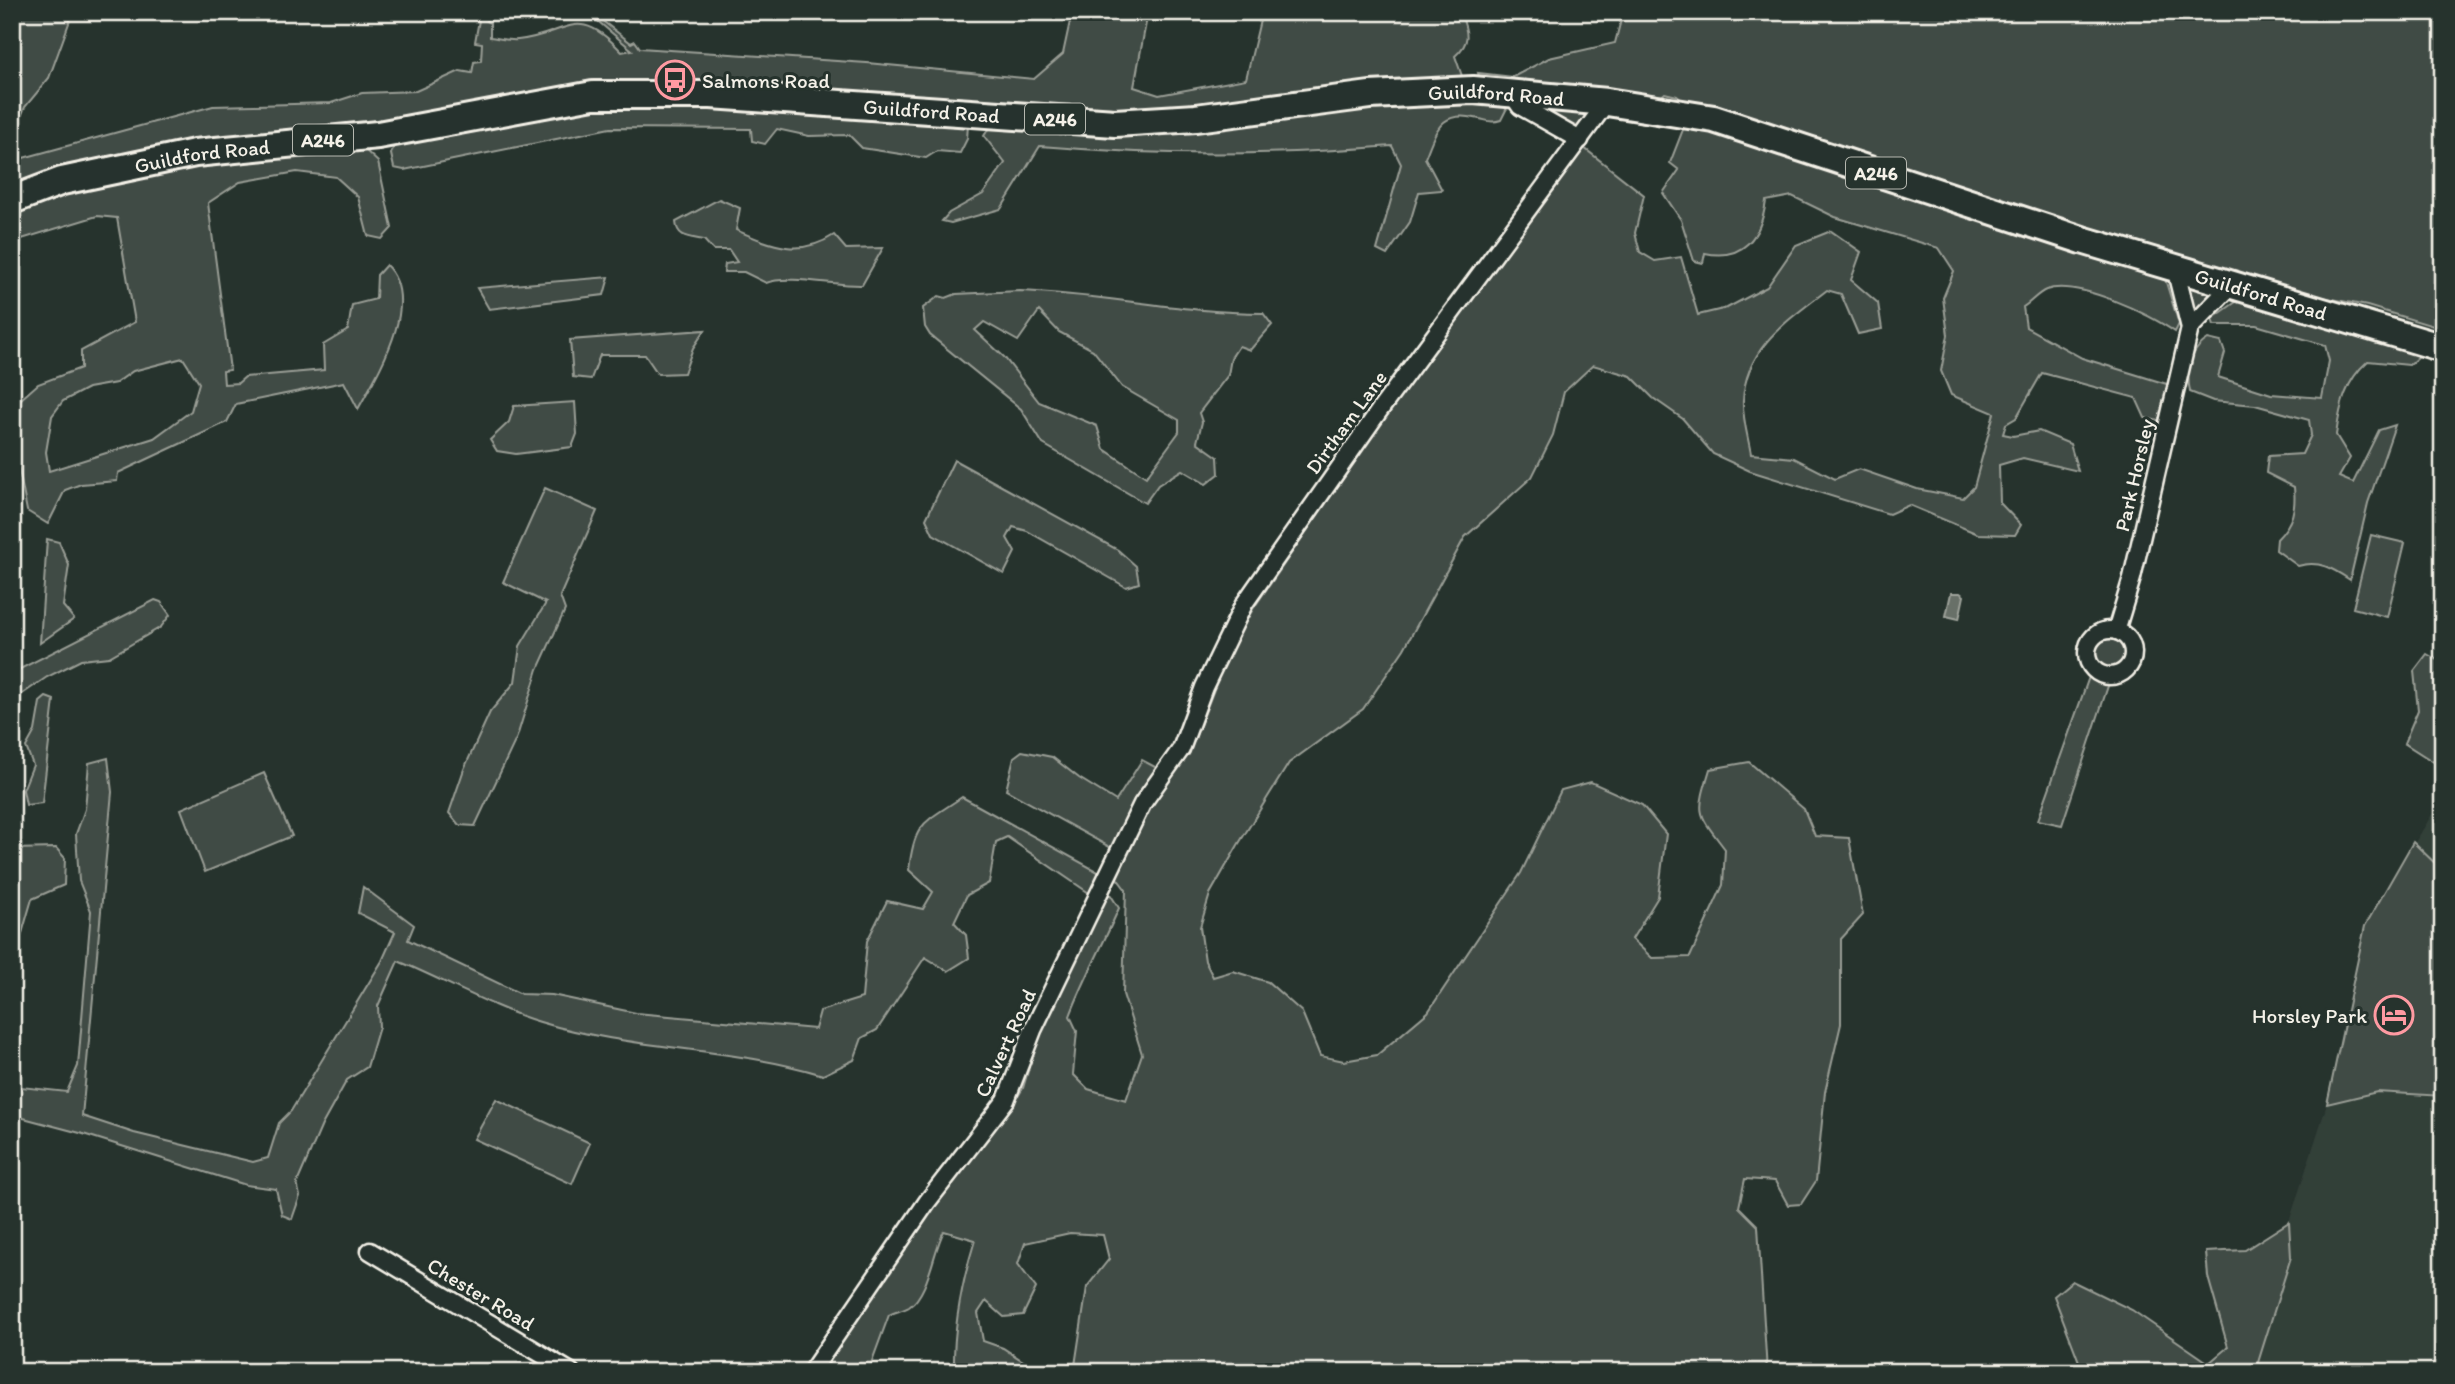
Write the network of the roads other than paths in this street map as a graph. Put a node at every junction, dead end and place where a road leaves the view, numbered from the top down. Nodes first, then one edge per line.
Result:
1 (1511, 94) junction
2 (1606, 102) junction
3 (1580, 140) junction
4 (12, 200) edge
5 (2178, 269) junction
6 (2232, 285) junction
7 (2190, 328) junction
8 (2443, 348) edge
9 (2116, 631) dead end
10 (1181, 749) joint
11 (370, 1251) dead end
12 (571, 1372) edge
13 (811, 1372) edge

1 - 2 main road, Guildford Road / A246
1 - 3 street
1 - 4 main road, Guildford Road / A246
2 - 3 street, Dirtham Lane
2 - 5 main road, Guildford Road / A246
3 - 10 street, Dirtham Lane
5 - 6 main road, Guildford Road / A246
5 - 7 street, Park Horsley
6 - 7 street
6 - 8 main road, Guildford Road / A246
7 - 9 street, Park Horsley
10 - 13 street, Calvert Road
11 - 12 street, Chester Road

